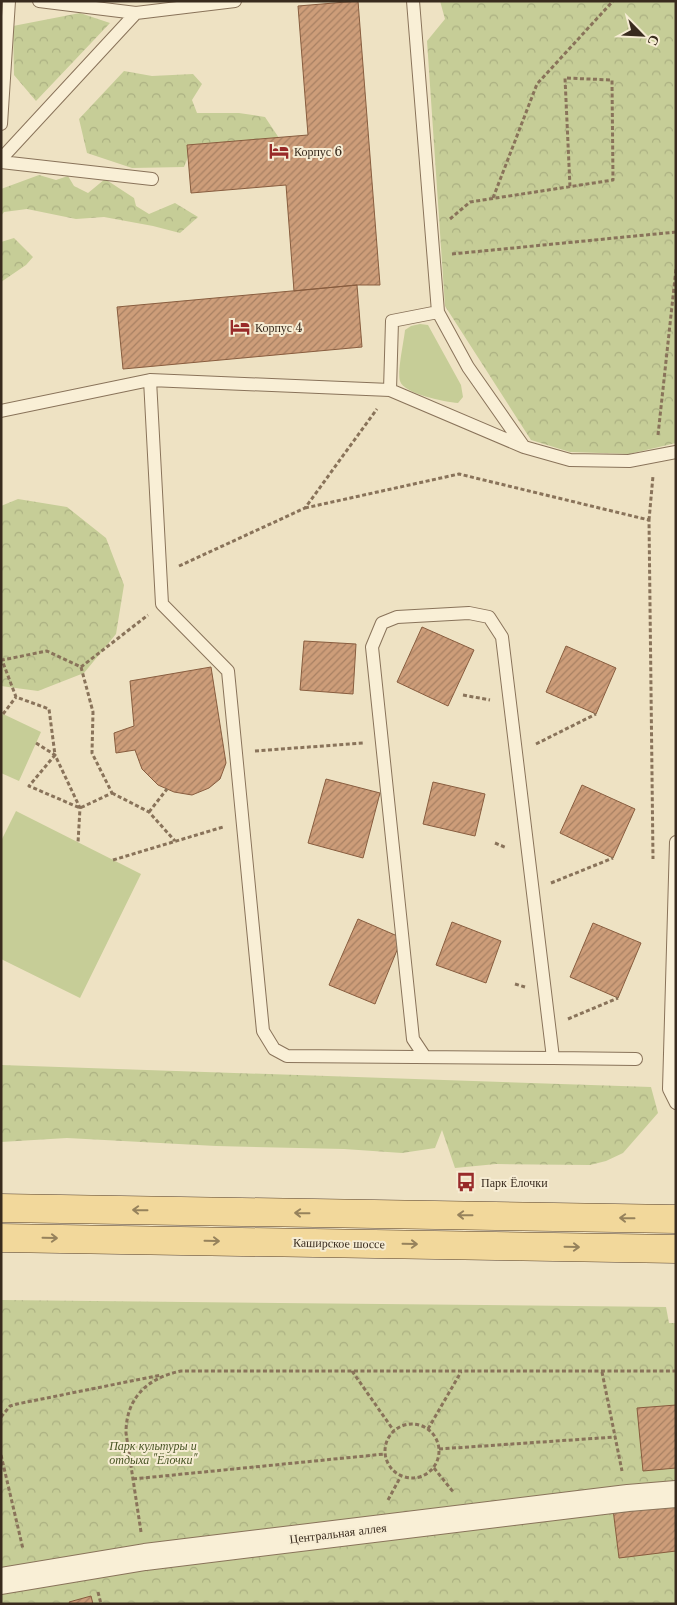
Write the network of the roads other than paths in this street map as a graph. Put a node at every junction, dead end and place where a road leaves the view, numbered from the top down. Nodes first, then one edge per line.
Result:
1 (9, 1) edge
2 (39, 1) edge
3 (234, 1) edge
4 (414, 1) edge
5 (136, 13) junction
6 (1, 124) edge
7 (1, 160) edge
8 (152, 179) dead end
9 (438, 312) junction
10 (150, 380) junction
11 (390, 390) junction
12 (1, 411) edge
13 (524, 447) junction
14 (676, 452) edge
15 (676, 842) edge
16 (425, 1057) junction
17 (553, 1058) junction
18 (636, 1059) dead end
19 (676, 1103) edge
20 (1, 1208) edge
21 (676, 1218) edge
22 (1, 1238) edge
23 (676, 1249) edge
24 (676, 1494) edge
25 (1, 1581) edge

1 - 6 lane
2 - 5 lane
3 - 5 lane
4 - 9 lane
5 - 7 lane
7 - 8 lane
9 - 11 lane
9 - 13 lane
10 - 11 lane
10 - 12 lane
10 - 16 lane
11 - 13 lane
13 - 14 lane
15 - 19 lane
16 - 17 lane
16 - 17 lane
17 - 18 lane
21 -> 20 main road
22 -> 23 main road, Каширское шоссе
24 - 25 street, Центральная аллея

